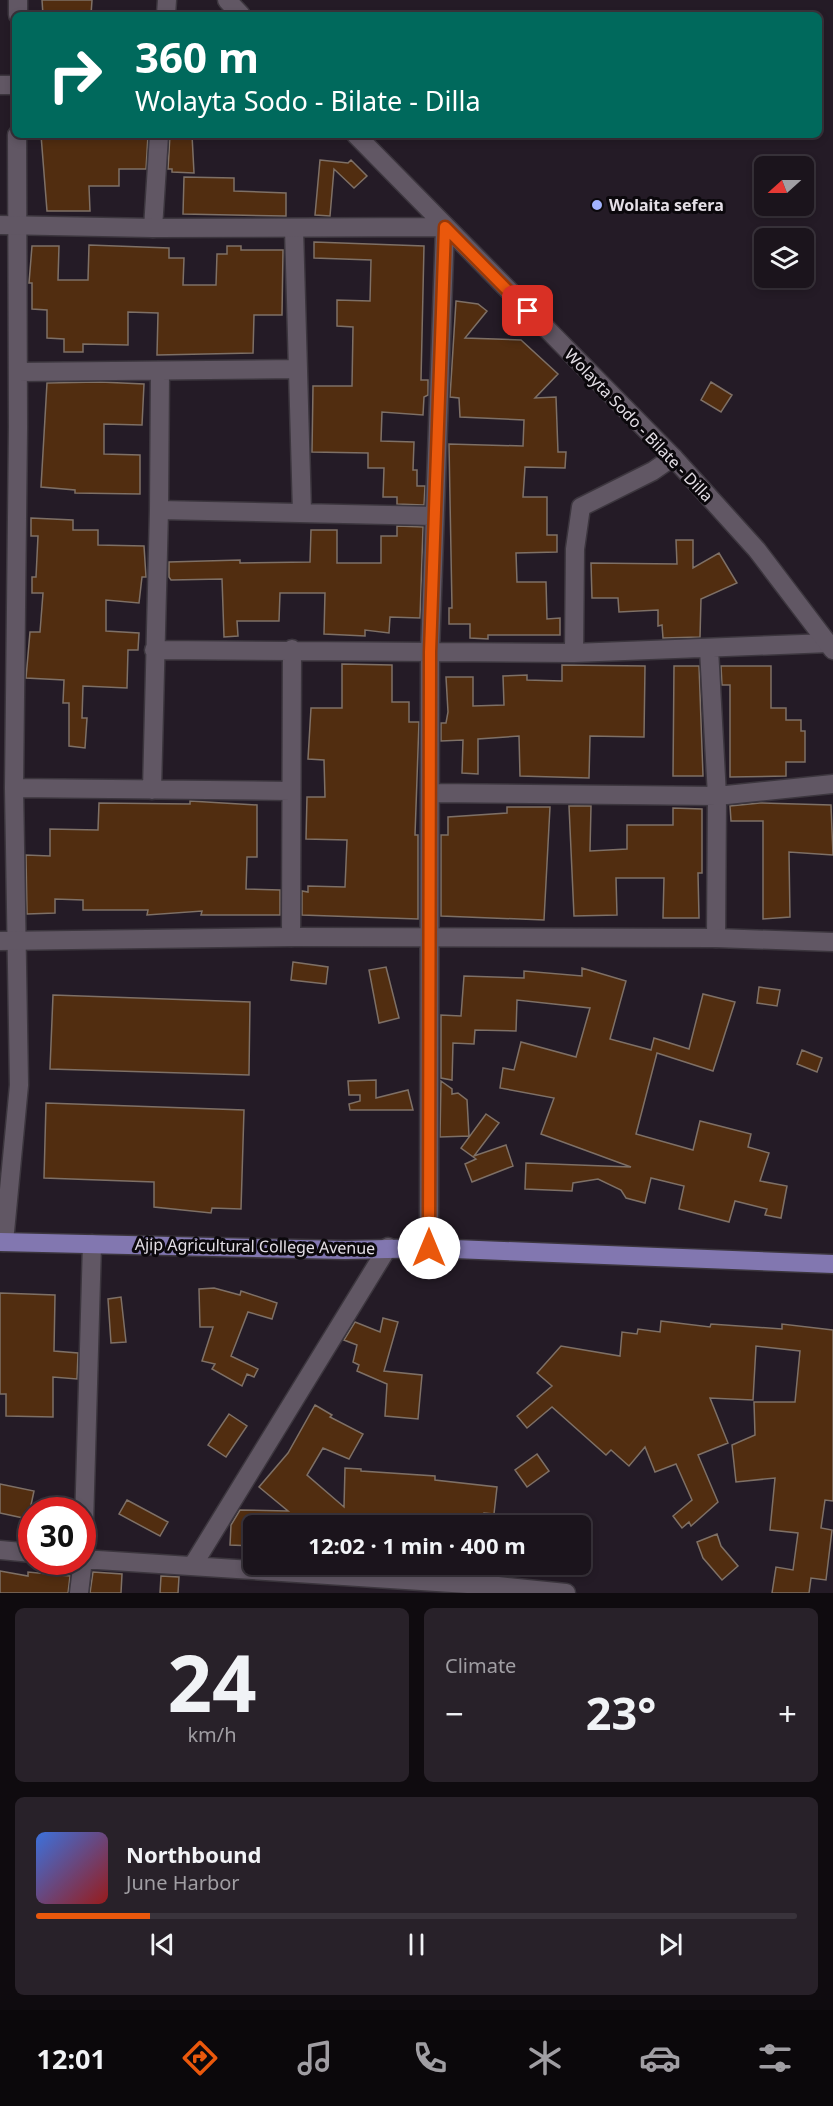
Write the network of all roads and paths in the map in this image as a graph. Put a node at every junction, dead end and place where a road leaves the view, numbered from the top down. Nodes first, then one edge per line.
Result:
1 (227, 0) edge
2 (238, 12) edge
3 (18, 138) edge
4 (159, 138) edge
5 (359, 138) edge
6 (0, 225) edge
7 (19, 225) junction
8 (445, 227) junction
9 (153, 228) junction
10 (294, 229) junction
11 (297, 369) junction
12 (160, 371) junction
13 (18, 372) junction
14 (673, 457) junction
15 (159, 510) junction
16 (302, 512) junction
17 (8, 516) edge
18 (434, 516) junction
19 (7, 646) edge
20 (831, 646) edge
21 (292, 649) junction
22 (709, 649) junction
23 (154, 650) junction
24 (430, 652) junction
25 (574, 653) junction
26 (833, 784) edge
27 (14, 788) junction
28 (152, 790) junction
29 (291, 791) junction
30 (432, 793) junction
31 (717, 796) junction
32 (291, 936) junction
33 (716, 938) junction
34 (430, 939) junction
35 (8, 941) edge
36 (833, 942) edge
37 (2, 1242) edge
38 (92, 1244) junction
39 (388, 1247) junction
40 (429, 1248) junction
41 (833, 1264) edge
42 (85, 1497) edge
43 (0, 1550) edge
44 (18, 1552) edge
45 (96, 1560) edge
46 (193, 1565) junction
47 (81, 1575) edge
48 (363, 1585) edge
49 (498, 1589) edge
50 (79, 1593) edge
51 (566, 1593) edge

1 - 2 street
3 - 7 street
4 - 9 street
5 - 8 street, Wolayta Sodo - Bilate - Dilla
6 - 7 street
7 - 9 street
7 - 13 street
8 - 10 street
8 - 14 street, Wolayta Sodo - Bilate - Dilla
8 - 18 street
9 - 10 street
10 - 11 street
11 - 12 street
11 - 16 street
12 - 13 street
12 - 15 street
13 - 17 street
14 - 20 street, Wolayta Sodo - Bilate - Dilla
14 - 25 street
15 - 16 street
15 - 23 street
16 - 18 street
17 - 19 street
18 - 24 street
19 - 27 street
20 - 22 street
21 - 23 street
21 - 24 street
21 - 29 street
22 - 25 street
22 - 31 street
23 - 28 street
24 - 25 street
24 - 30 street
26 - 31 street
27 - 28 street
27 - 35 street
28 - 29 street
29 - 32 street
30 - 31 street
30 - 34 street
31 - 33 street
32 - 34 street
32 - 35 street
33 - 34 street
33 - 36 street
34 - 40 street
35 - 37 street
37 - 38 main road, Ajip Agricultural College Avenue
38 - 39 main road, Ajip Agricultural College Avenue
38 - 42 street
39 - 40 main road, Ajip Agricultural College Avenue
39 - 46 street
40 - 41 main road, Ajip Agricultural College Avenue
43 - 44 street
45 - 46 street
46 - 48 street
47 - 50 street
48 - 49 street
49 - 51 street

